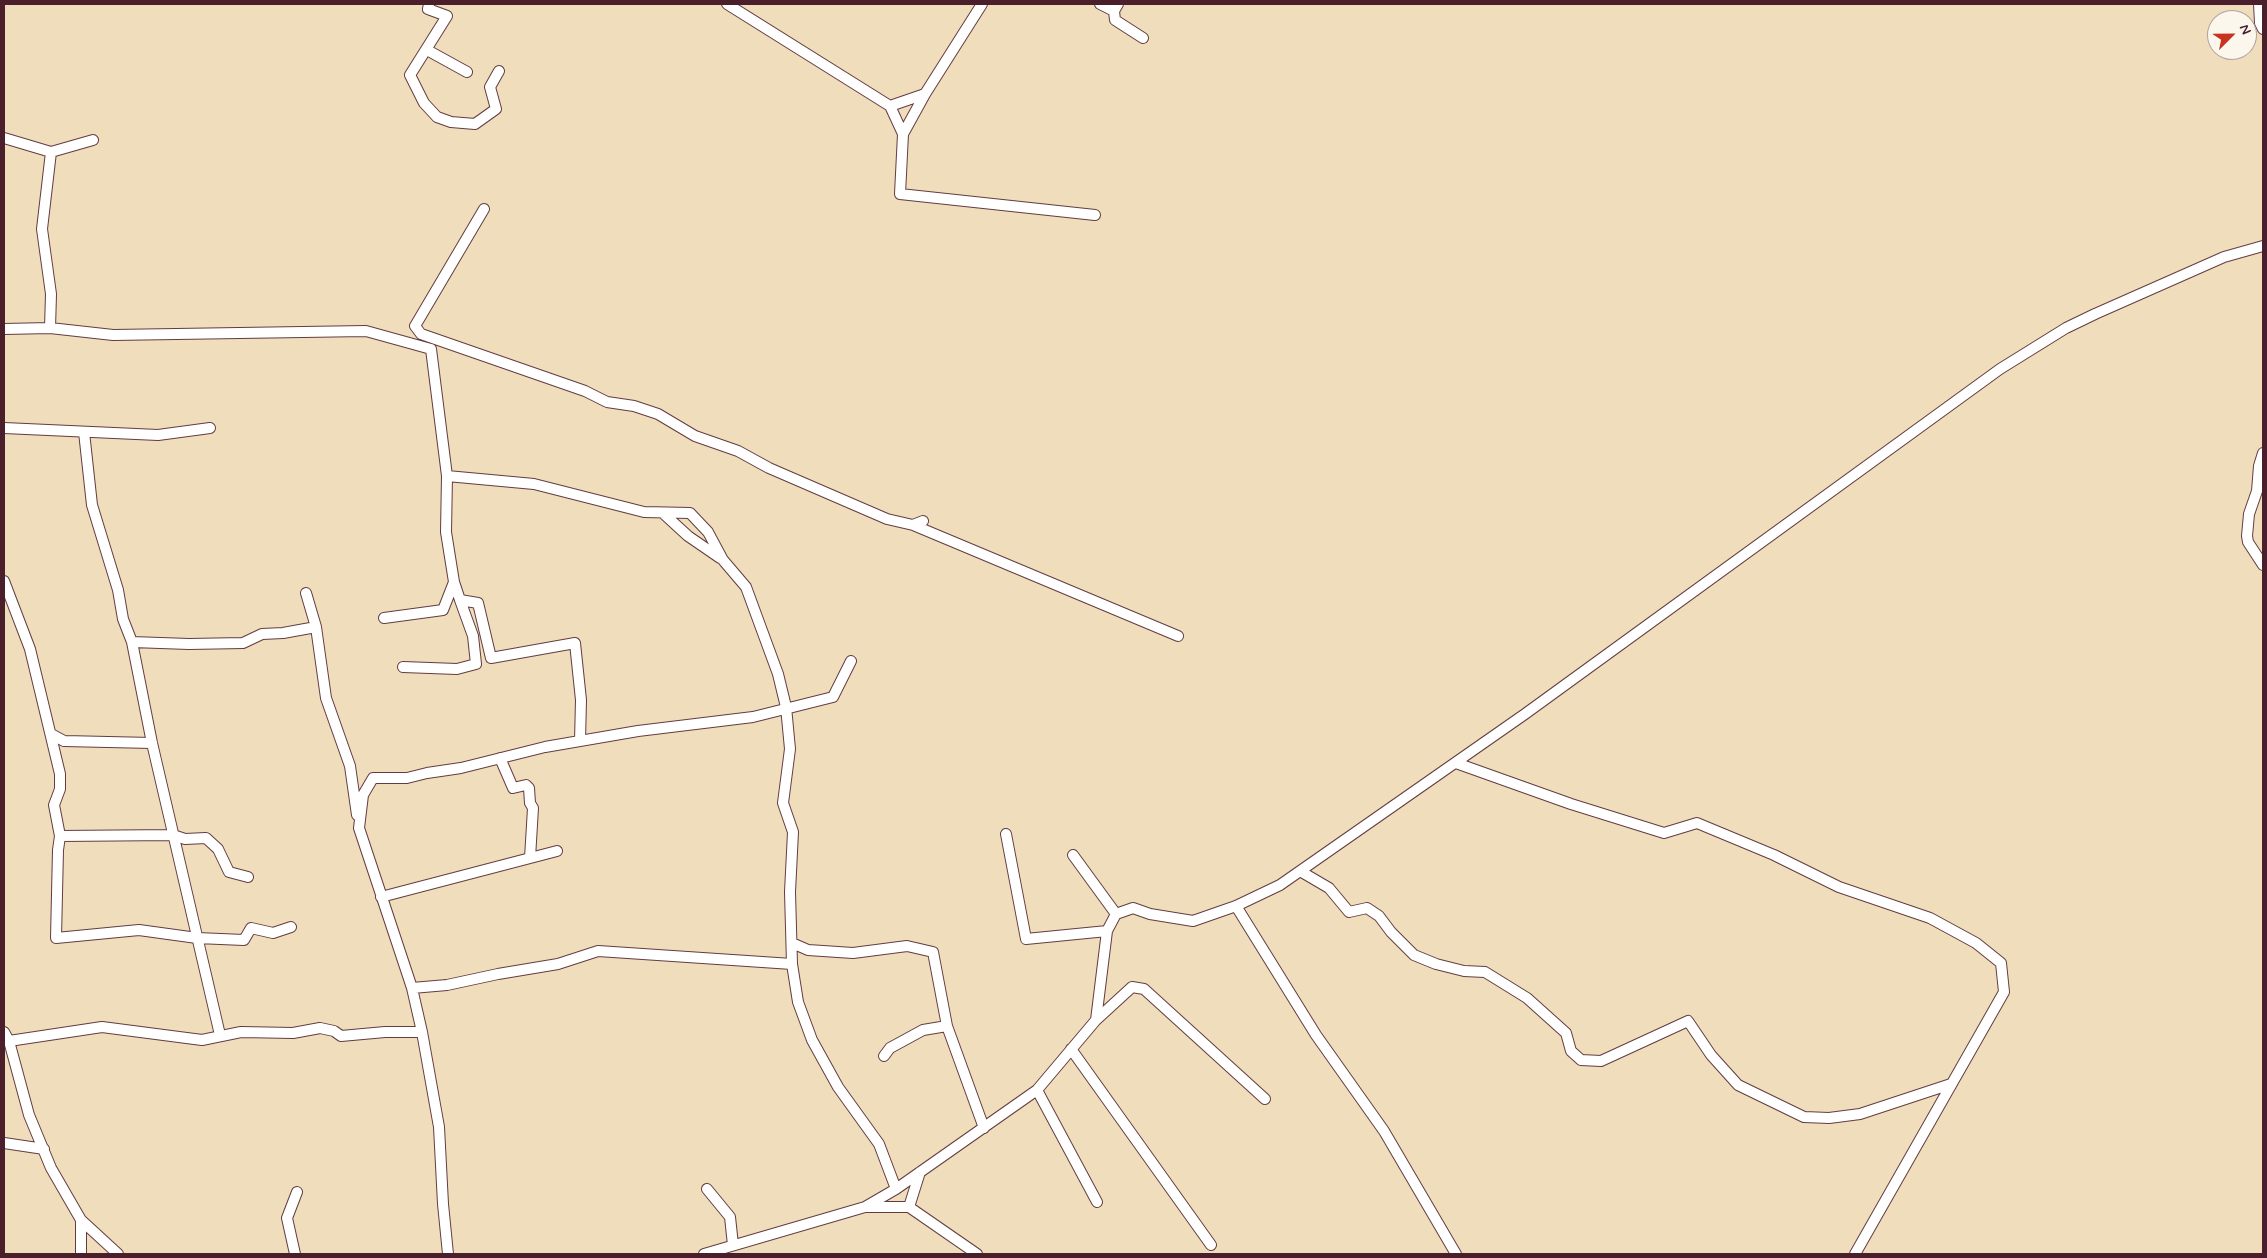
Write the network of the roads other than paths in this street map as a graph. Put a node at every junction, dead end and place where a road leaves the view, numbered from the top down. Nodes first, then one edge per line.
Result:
1 (429, 4) edge
2 (727, 4) edge
3 (982, 4) edge
4 (1100, 4) edge
5 (2259, 4) edge
6 (1116, 7) edge
7 (2263, 29) edge
8 (1143, 38) dead end
9 (427, 50) junction
10 (499, 71) dead end
11 (466, 72) dead end
12 (925, 94) junction
13 (890, 106) junction
14 (903, 134) junction
15 (4, 138) edge
16 (93, 140) dead end
17 (51, 152) junction
18 (484, 208) dead end
19 (1095, 215) dead end
20 (2263, 246) edge
21 (50, 328) junction
22 (4, 329) edge
23 (4, 428) edge
24 (210, 428) dead end
25 (84, 432) junction
26 (2263, 453) edge
27 (447, 476) junction
28 (664, 514) junction
29 (723, 560) junction
30 (2263, 565) edge
31 (4, 581) edge
32 (454, 582) junction
33 (306, 593) dead end
34 (460, 600) junction
35 (384, 618) dead end
36 (316, 627) junction
37 (1178, 636) dead end
38 (132, 642) junction
39 (851, 661) dead end
40 (403, 668) dead end
41 (786, 707) junction
42 (51, 734) junction
43 (580, 741) junction
44 (152, 743) junction
45 (500, 758) junction
46 (1456, 763) junction
47 (359, 828) junction
48 (1006, 834) dead end
49 (173, 835) junction
50 (60, 836) junction
51 (557, 851) dead end
52 (1073, 855) dead end
53 (530, 858) junction
54 (1300, 871) junction
55 (248, 877) dead end
56 (381, 897) junction
57 (1236, 906) junction
58 (1116, 914) junction
59 (291, 927) dead end
60 (1106, 932) junction
61 (198, 938) junction
62 (792, 943) junction
63 (792, 964) junction
64 (412, 988) junction
65 (1096, 1020) junction
66 (947, 1026) junction
67 (4, 1032) edge
68 (422, 1032) junction
69 (220, 1035) junction
70 (9, 1042) junction
71 (1071, 1049) junction
72 (884, 1056) dead end
73 (1952, 1084) junction
74 (1037, 1090) junction
75 (1265, 1099) dead end
76 (984, 1128) junction
77 (4, 1143) edge
78 (44, 1149) junction
79 (920, 1172) junction
80 (707, 1189) dead end
81 (896, 1189) junction
82 (297, 1192) dead end
83 (1098, 1202) dead end
84 (865, 1207) junction
85 (909, 1207) junction
86 (81, 1220) junction
87 (1211, 1244) dead end
88 (734, 1246) junction
89 (80, 1254) edge
90 (118, 1254) edge
91 (295, 1254) edge
92 (448, 1254) edge
93 (704, 1254) edge
94 (977, 1254) edge
95 (1456, 1254) edge
96 (1855, 1254) edge

1 - 9 street
2 - 13 street
3 - 12 street
4 - 6 street
5 - 7 street
6 - 8 street
9 - 10 street
9 - 11 street
12 - 13 street
12 - 14 street
13 - 14 street
14 - 19 street
15 - 17 street
16 - 17 street
17 - 21 street
18 - 37 street
20 - 46 street
21 - 22 street
21 - 27 street
23 - 25 street
24 - 25 street
25 - 38 street
26 - 30 street
27 - 28 street
27 - 32 street
28 - 29 street
28 - 29 street
29 - 41 street
31 - 42 street
32 - 34 street
32 - 35 street
33 - 36 street
34 - 40 street
34 - 43 street
36 - 38 street
36 - 47 street
38 - 44 street
39 - 41 street
41 - 43 street
41 - 62 street
42 - 44 street
42 - 50 street
43 - 45 street
44 - 49 street
45 - 47 street
45 - 53 street
46 - 54 street
46 - 73 street
47 - 56 street
48 - 60 street
49 - 50 street
49 - 55 street
49 - 61 street
50 - 61 street
51 - 53 street
52 - 58 street
53 - 56 street
54 - 57 street
54 - 73 street
56 - 64 street
57 - 58 street
57 - 95 street
58 - 60 street
59 - 61 street
60 - 65 street
61 - 69 street
62 - 63 street
62 - 66 street
63 - 64 street
63 - 81 street
64 - 68 street
65 - 71 street
65 - 75 street
66 - 72 street
66 - 76 street
67 - 70 street
68 - 69 street
68 - 92 street
69 - 70 street
70 - 78 street
71 - 74 street
71 - 87 street
73 - 96 street
74 - 76 street
74 - 83 street
76 - 79 street
77 - 78 street
78 - 86 street
79 - 81 street
79 - 85 street
80 - 88 street
81 - 84 street
82 - 91 street
84 - 85 street
84 - 88 street
85 - 94 street
86 - 89 street
86 - 90 street
88 - 93 street

